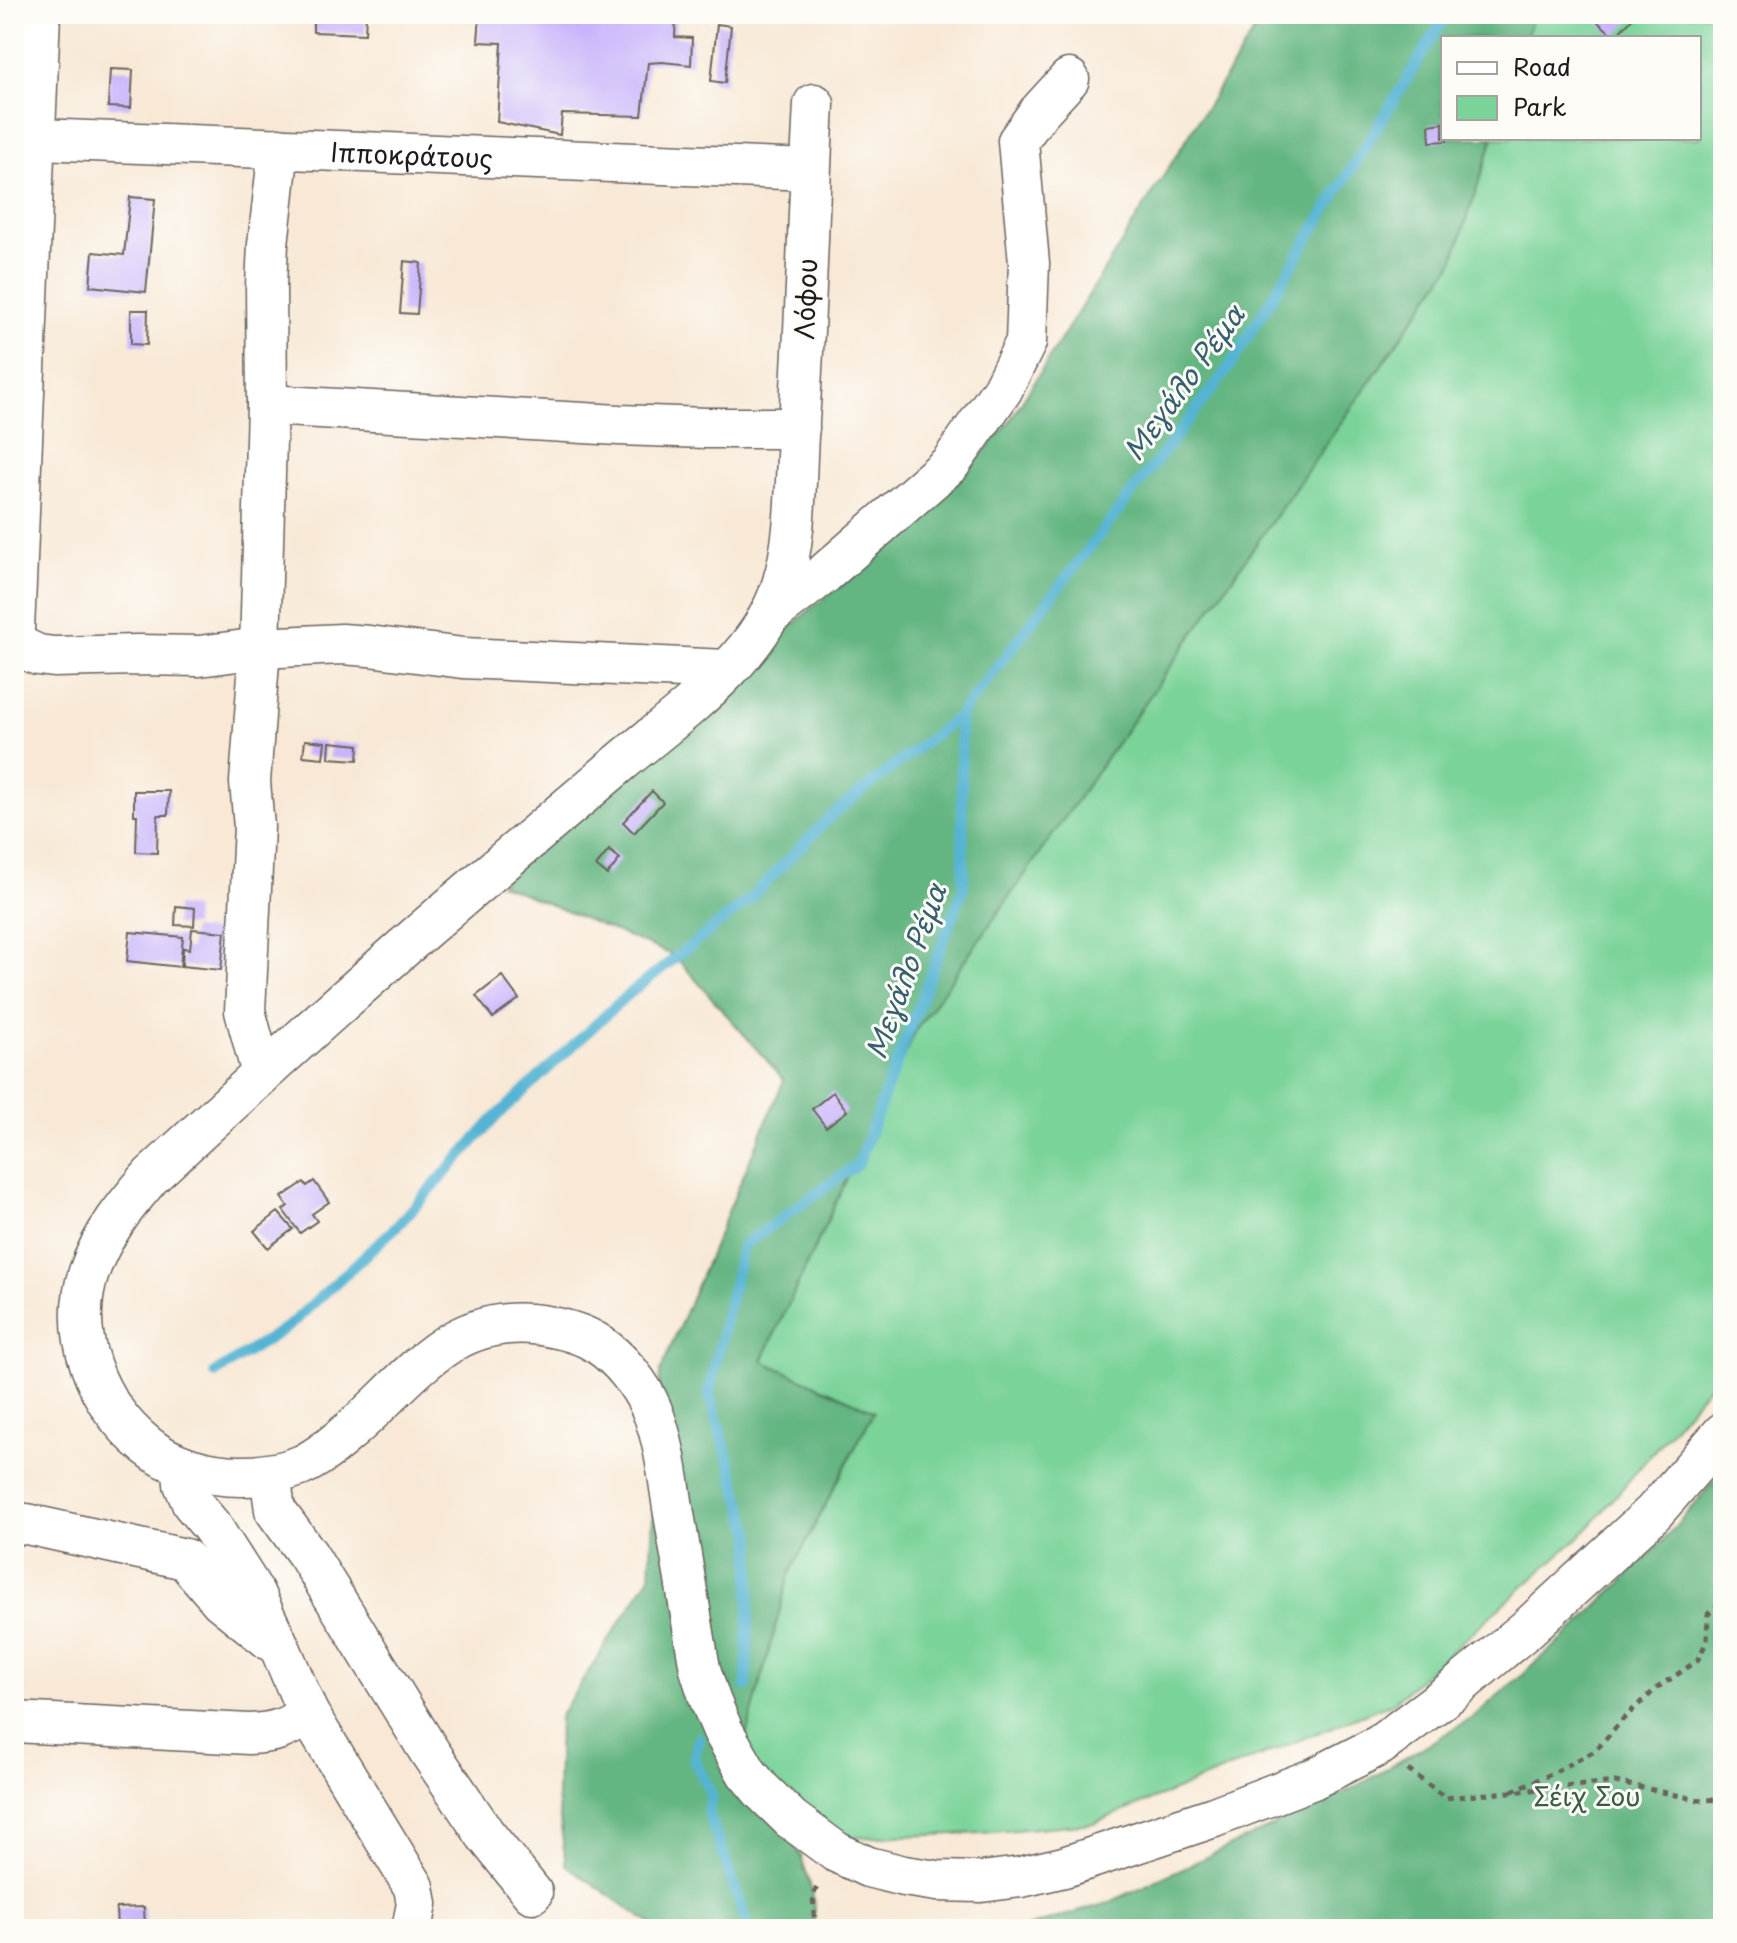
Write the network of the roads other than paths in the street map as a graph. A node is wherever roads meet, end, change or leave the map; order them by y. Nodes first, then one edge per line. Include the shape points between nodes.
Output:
1 (40, 14) edge
2 (1069, 79) dead end
3 (814, 104) dead end
4 (24, 138) edge
5 (279, 148) junction
6 (810, 170) junction
7 (267, 405) junction
8 (799, 428) junction
9 (770, 615) junction
10 (14, 630) edge
11 (14, 641) edge
12 (260, 648) junction
13 (727, 670) junction
14 (262, 1074) junction
15 (1723, 1433) edge
16 (183, 1466) junction
17 (270, 1474) junction
18 (14, 1525) edge
19 (280, 1648) junction
20 (308, 1713) junction
21 (14, 1722) edge
22 (532, 1893) dead end
23 (412, 1929) edge

1 - 4 street
2 - 9 street via 1018,141 1029,263 1026,342 1002,390 950,464
3 - 6 street, Λόφου
4 - 5 street, Ιπποκράτους
4 - 10 street
5 - 6 street, Ιπποκράτους
5 - 7 street via 266,286
6 - 8 street, Λόφου
7 - 8 street via 648,426
7 - 12 street
8 - 9 street, Λόφου via 792,544
9 - 13 street
11 - 12 street via 38,655 54,657 199,656
12 - 13 street via 342,644 463,658
12 - 14 street via 250,782 254,827 245,1011
13 - 14 street
14 - 16 street via 151,1176 102,1239 88,1274 81,1312 86,1353 100,1390 147,1446
15 - 17 street via 1654,1512 1527,1629 1380,1745 1313,1779 1214,1817 1064,1867 981,1882 904,1876 836,1852 762,1791 735,1754 700,1669 663,1450 651,1408 630,1372 598,1343 561,1328 526,1323 494,1325 457,1337 328,1449 303,1465
16 - 17 street via 213,1475
16 - 19 street via 192,1503 253,1591
17 - 22 street via 275,1510 477,1823
18 - 19 street via 185,1559 221,1601
19 - 20 street
20 - 21 street via 280,1731 249,1734
20 - 23 street via 414,1887

